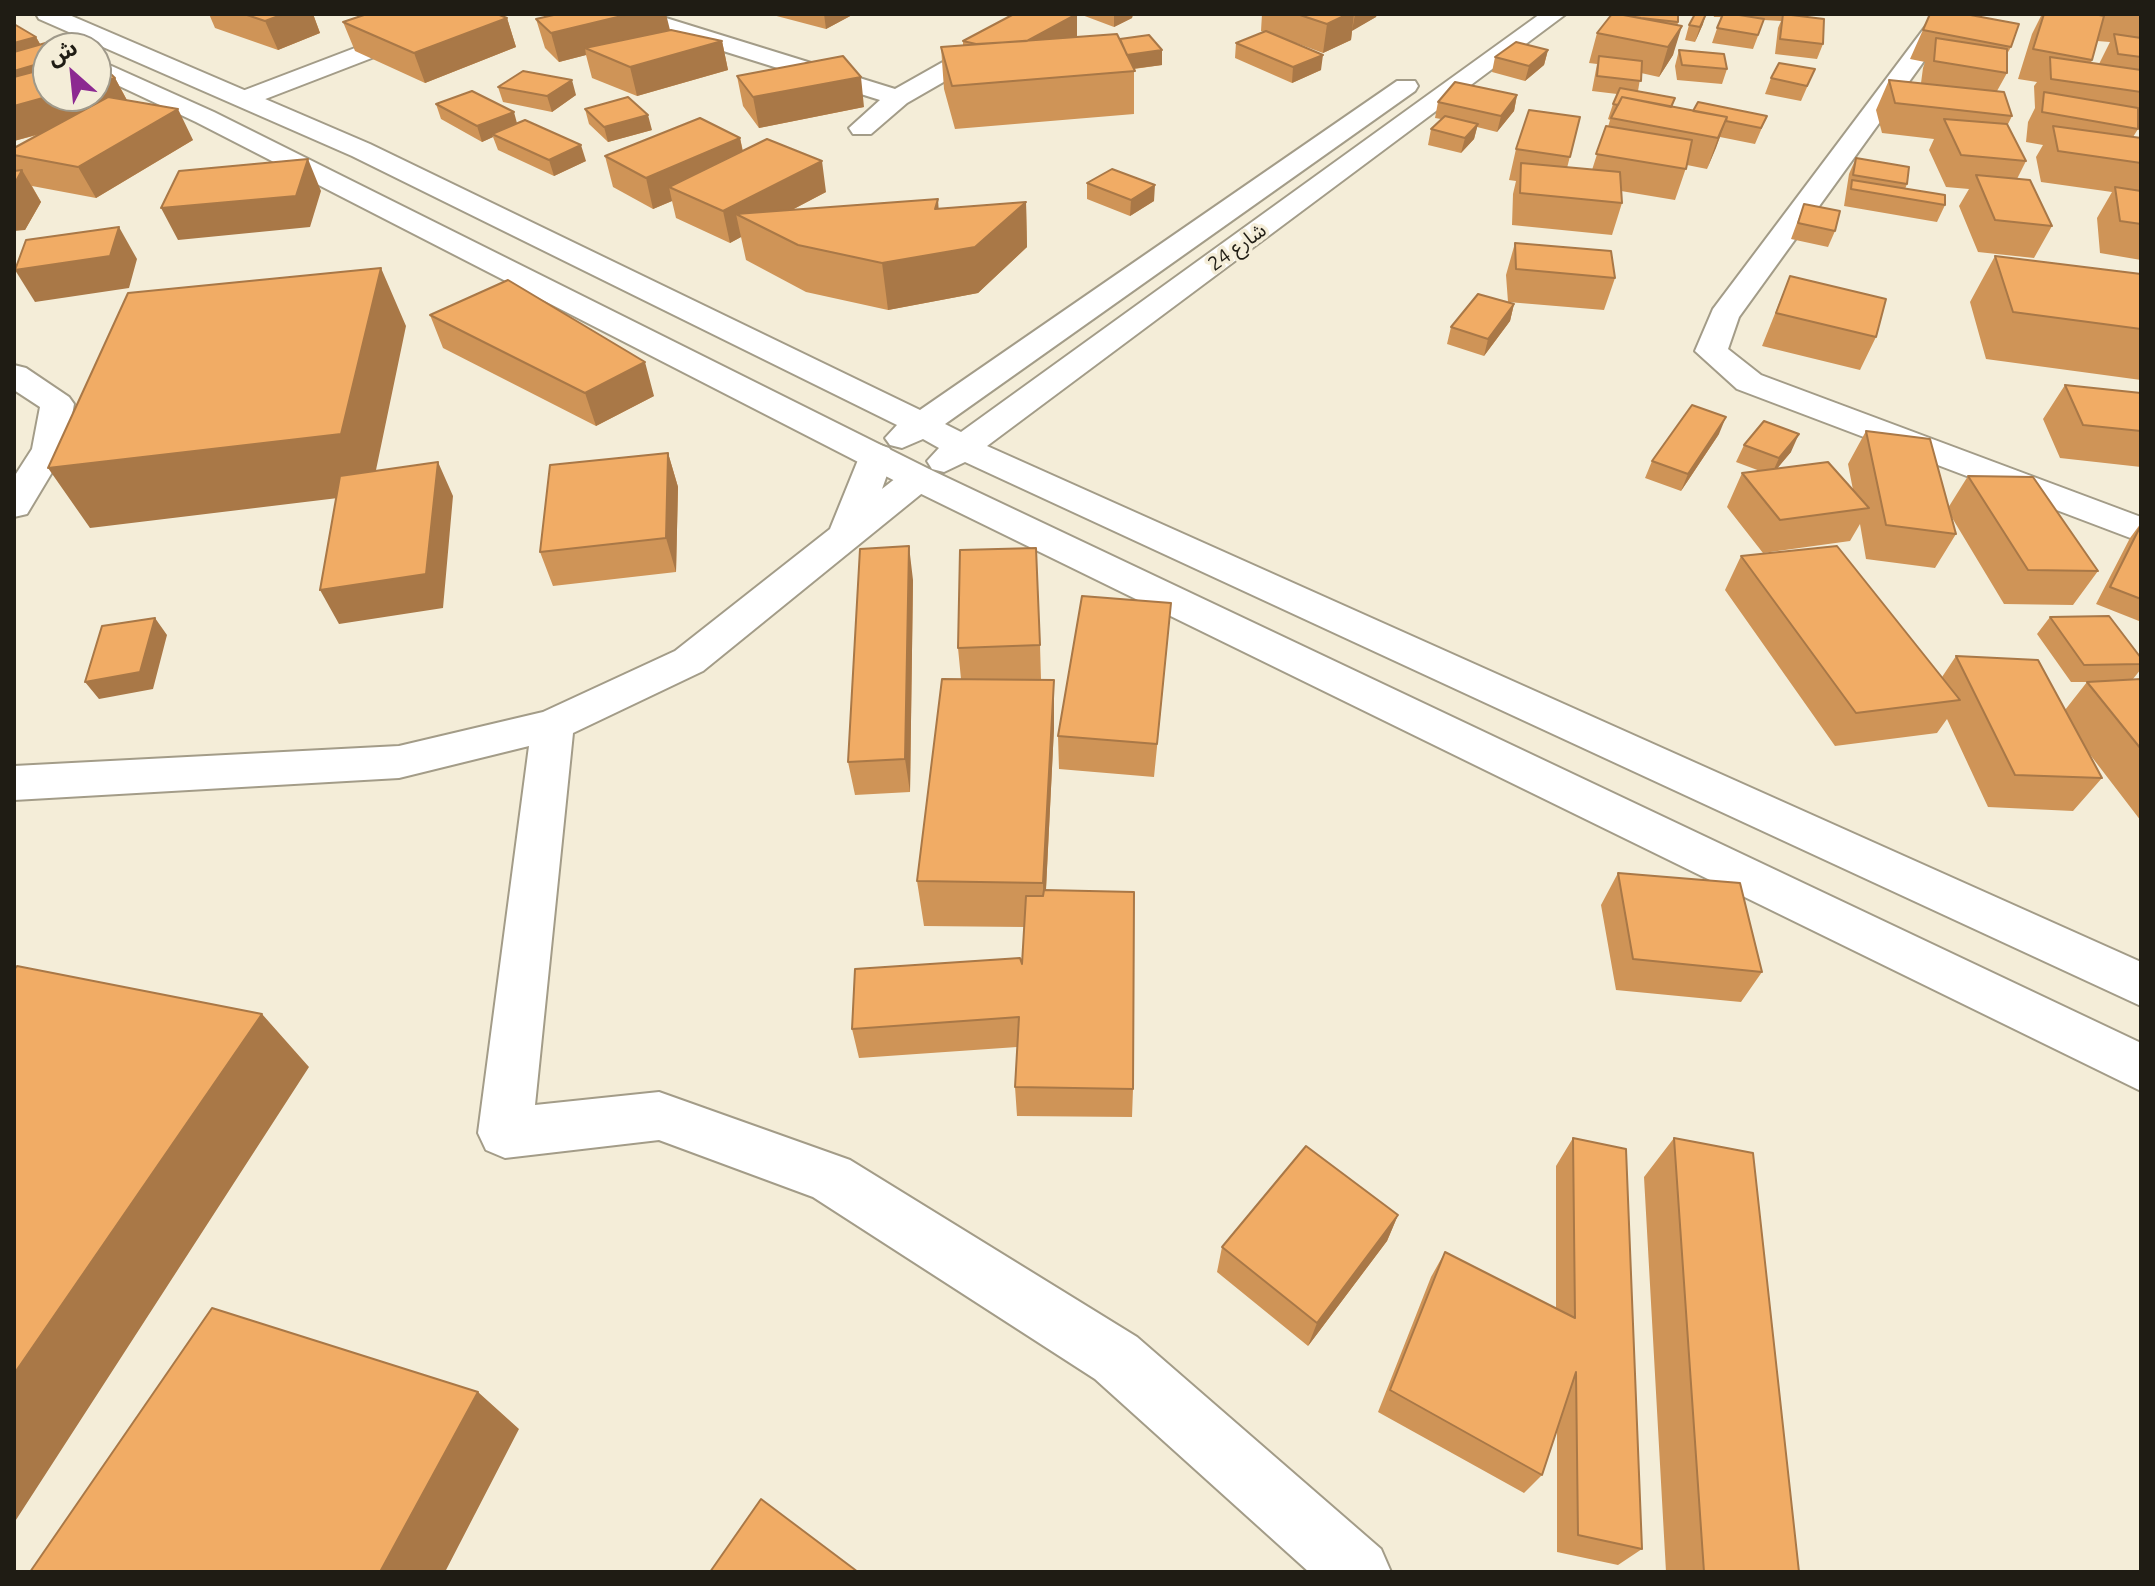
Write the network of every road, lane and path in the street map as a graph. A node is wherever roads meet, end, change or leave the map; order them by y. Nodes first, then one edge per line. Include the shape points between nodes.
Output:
1 (47, 14) edge
2 (465, 14) edge
3 (629, 14) edge
4 (1045, 14) edge
5 (1510, 14) edge
6 (1555, 14) edge
7 (1947, 14) edge
8 (1471, 41) dead end
9 (1432, 69) dead end
10 (112, 73) edge
11 (246, 98) junction
12 (898, 98) junction
13 (862, 128) dead end
14 (14, 375) edge
15 (921, 424) junction
16 (963, 448) junction
17 (877, 455) junction
18 (918, 478) junction
19 (14, 506) edge
20 (2141, 530) edge
21 (847, 534) junction
22 (553, 725) junction
23 (14, 783) edge
24 (2141, 985) edge
25 (2141, 1068) edge
26 (1358, 1572) edge

1 - 11 street
2 - 11 street
3 - 12 street
4 - 12 street
5 - 8 street
6 - 16 street, شارع 24
7 - 20 street via 1724,316 1711,351 1749,382
9 - 15 street, شارع 24
10 - 17 street
11 - 15 street
12 - 13 street
14 - 19 street via 57,404 49,449
15 - 16 street
15 - 17 street, شارع 24
16 - 18 street, شارع 24
16 - 24 street
17 - 18 street
17 - 21 street
18 - 21 street, شارع 24
18 - 25 street
21 - 22 street, شارع 24 via 689,661
22 - 23 street, شارع 24 via 399,762
22 - 26 street via 505,1133 659,1116 831,1178 1116,1358

